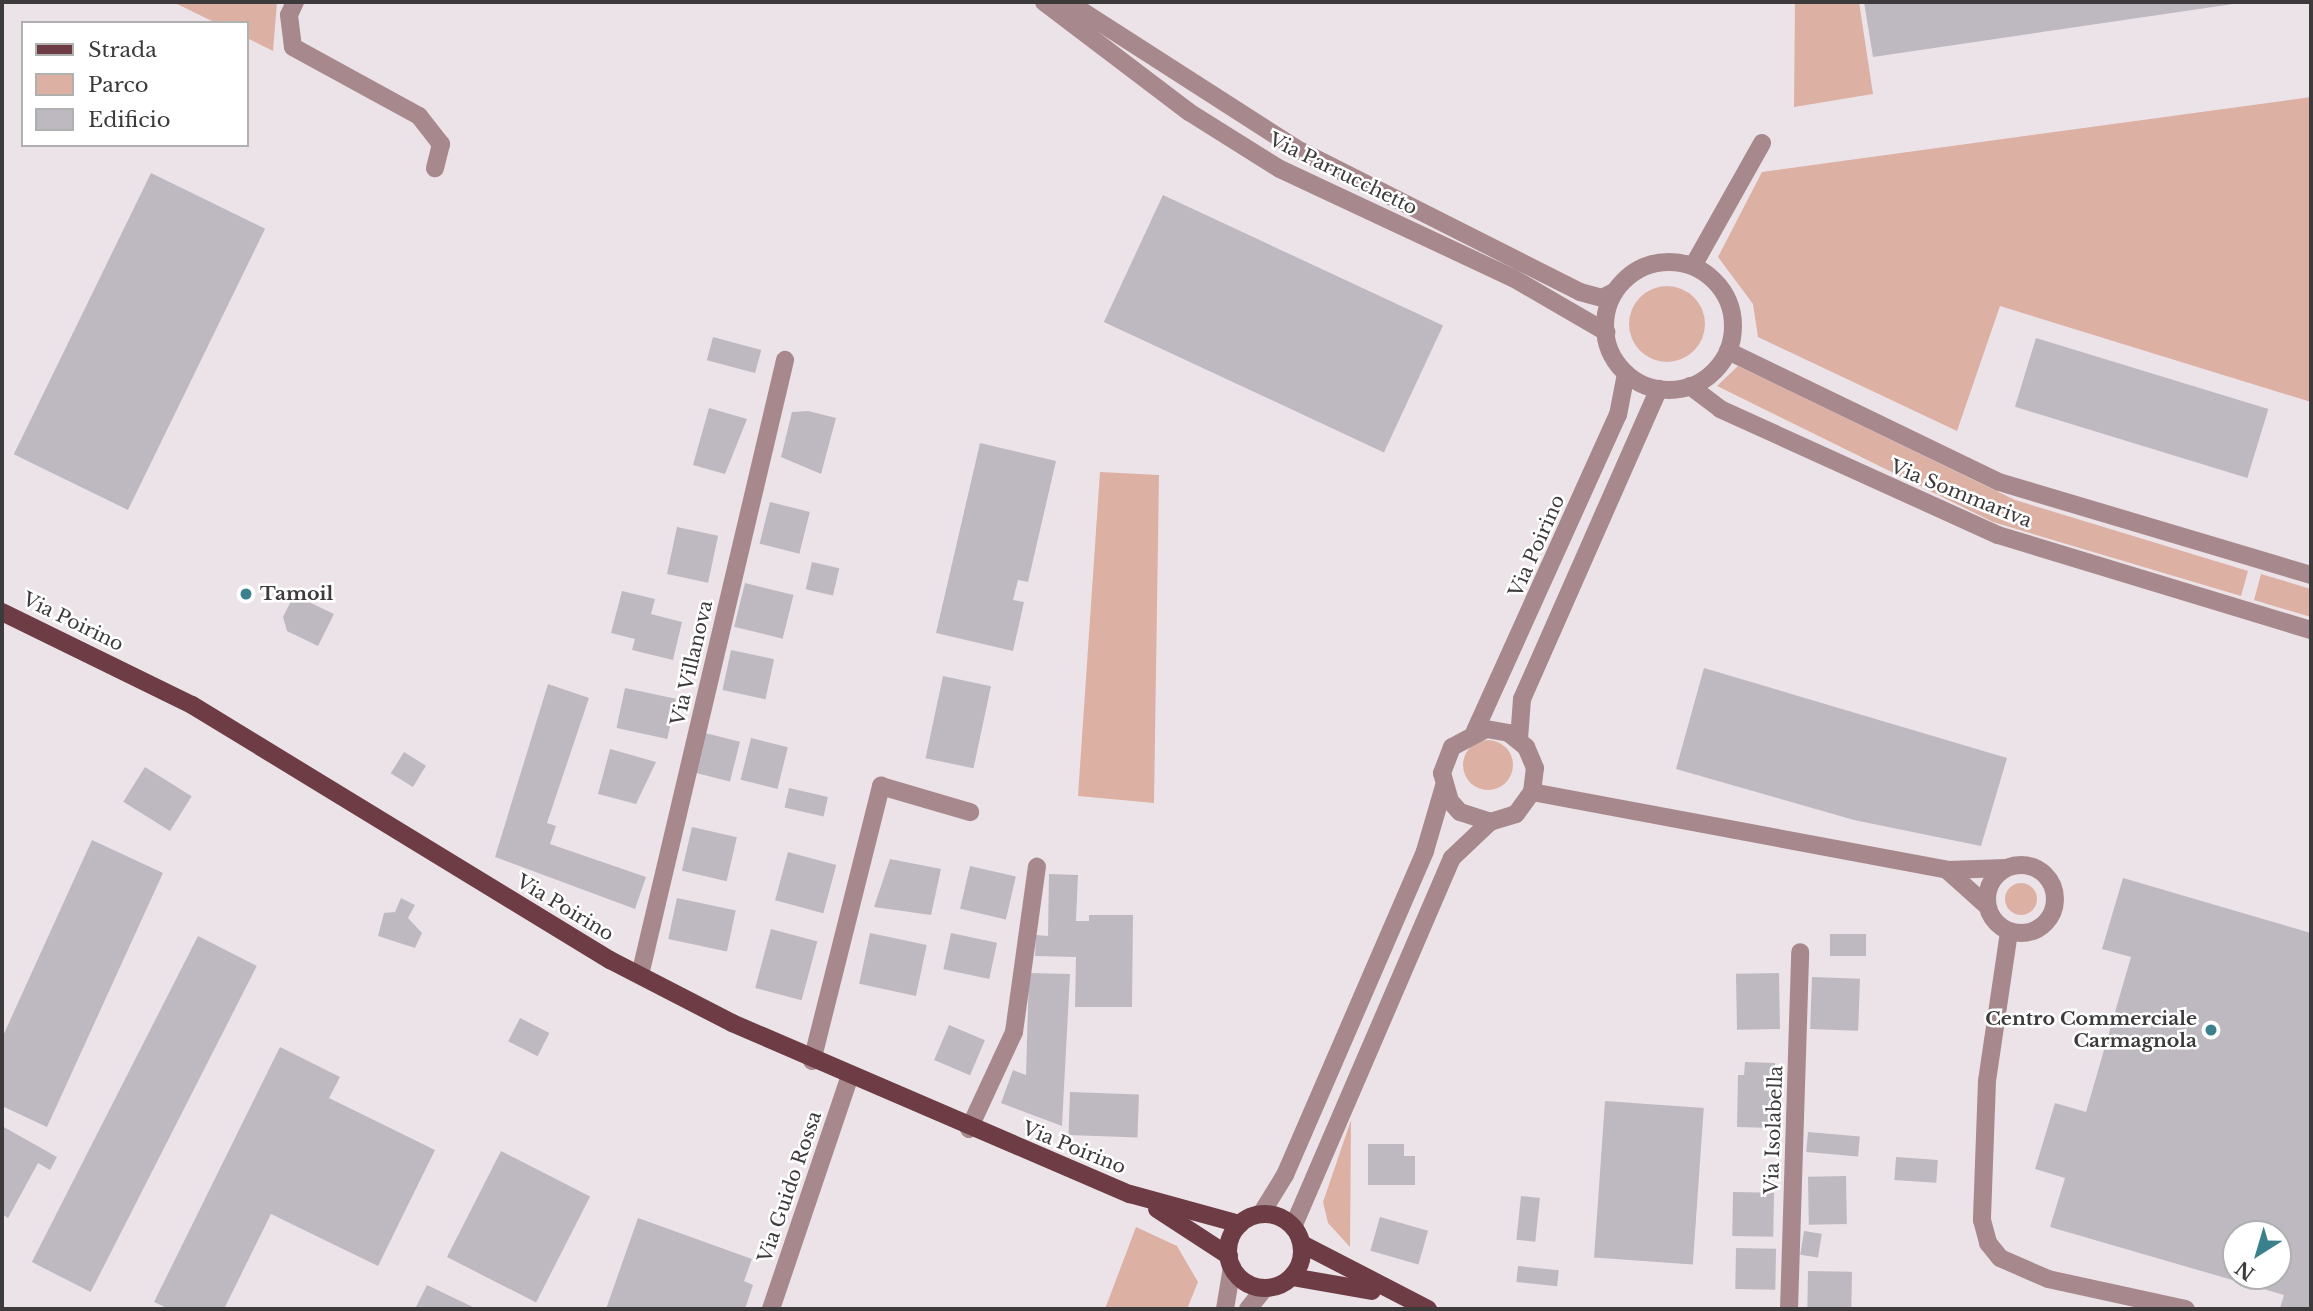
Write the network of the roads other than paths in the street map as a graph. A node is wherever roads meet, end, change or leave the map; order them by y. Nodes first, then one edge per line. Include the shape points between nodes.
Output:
1 (295, 2) edge
2 (1044, 2) edge
3 (1068, 2) edge
4 (1762, 143) dead end
5 (435, 168) dead end
6 (1693, 266) junction
7 (1614, 292) junction
8 (1606, 332) junction
9 (1728, 351) junction
10 (785, 360) dead end
11 (1626, 373) junction
12 (1690, 386) junction
13 (1659, 389) junction
14 (2311, 575) edge
15 (2, 612) edge
16 (2311, 630) edge
17 (1475, 731) junction
18 (1519, 739) junction
19 (1444, 786) junction
20 (1532, 792) junction
21 (970, 812) dead end
22 (1490, 822) junction
23 (1037, 867) dead end
24 (2006, 868) junction
25 (1947, 870) junction
26 (1987, 906) junction
27 (2009, 932) junction
28 (1800, 952) dead end
29 (640, 975) junction
30 (812, 1061) junction
31 (849, 1079) junction
32 (969, 1129) junction
33 (1130, 1194) junction
34 (1261, 1214) junction
35 (1240, 1224) junction
36 (1293, 1227) junction
37 (1302, 1244) junction
38 (1230, 1261) junction
39 (1292, 1277) junction
40 (1265, 1288) junction
41 (1399, 1298) junction
42 (771, 1309) edge
43 (1225, 1309) edge
44 (1248, 1309) edge
45 (1428, 1309) edge
46 (1789, 1309) edge
47 (2186, 1309) edge

1 - 5 street via 289,15 293,47 419,116 440,144
2 - 8 street, Via Parrucchetto via 1169,98 1279,169 1514,278
3 - 7 street, Via Parrucchetto via 1307,154 1580,292 1602,298
4 - 6 street
6 - 7 street via 1675,262 1640,268
6 - 9 street via 1709,276 1730,306
7 - 8 street
8 - 11 street
9 - 12 street via 1706,378
9 - 14 street, Via Sommariva via 1998,482
10 - 29 street, Via Villanova
11 - 13 street
11 - 17 street, Via Poirino via 1618,415
12 - 13 street
12 - 16 street, Via Sommariva via 1759,428 1998,535
13 - 18 street via 1522,699
15 - 29 main road, Via Poirino via 192,705
17 - 18 street via 1497,730
17 - 19 street via 1452,747
18 - 20 street via 1535,768
19 - 22 street via 1460,812
19 - 34 street via 1425,851 1286,1175
20 - 22 street via 1516,814
20 - 25 street
21 - 30 street via 881,786
22 - 36 street via 1452,858
23 - 32 street via 1014,1032
24 - 25 street
24 - 26 street via 1990,884
24 - 27 street via 2038,869 2056,897 2042,927
25 - 26 street
26 - 27 street
27 - 47 street via 1987,1081 1982,1220 1988,1243 2000,1258 2048,1279
28 - 46 street, Via Isolabella
29 - 30 main road, Via Poirino
30 - 31 main road, Via Poirino
31 - 32 main road, Via Poirino
31 - 42 street, Via Guido Rossa
32 - 33 main road, Via Poirino
33 - 35 main road, Via Poirino
33 - 38 main road, Via Poirino
34 - 35 main road
34 - 36 main road
35 - 38 main road
36 - 37 main road
37 - 39 main road
37 - 41 main road
38 - 40 main road via 1245,1282
38 - 43 street
39 - 40 main road
39 - 41 main road
40 - 44 street
41 - 45 main road

